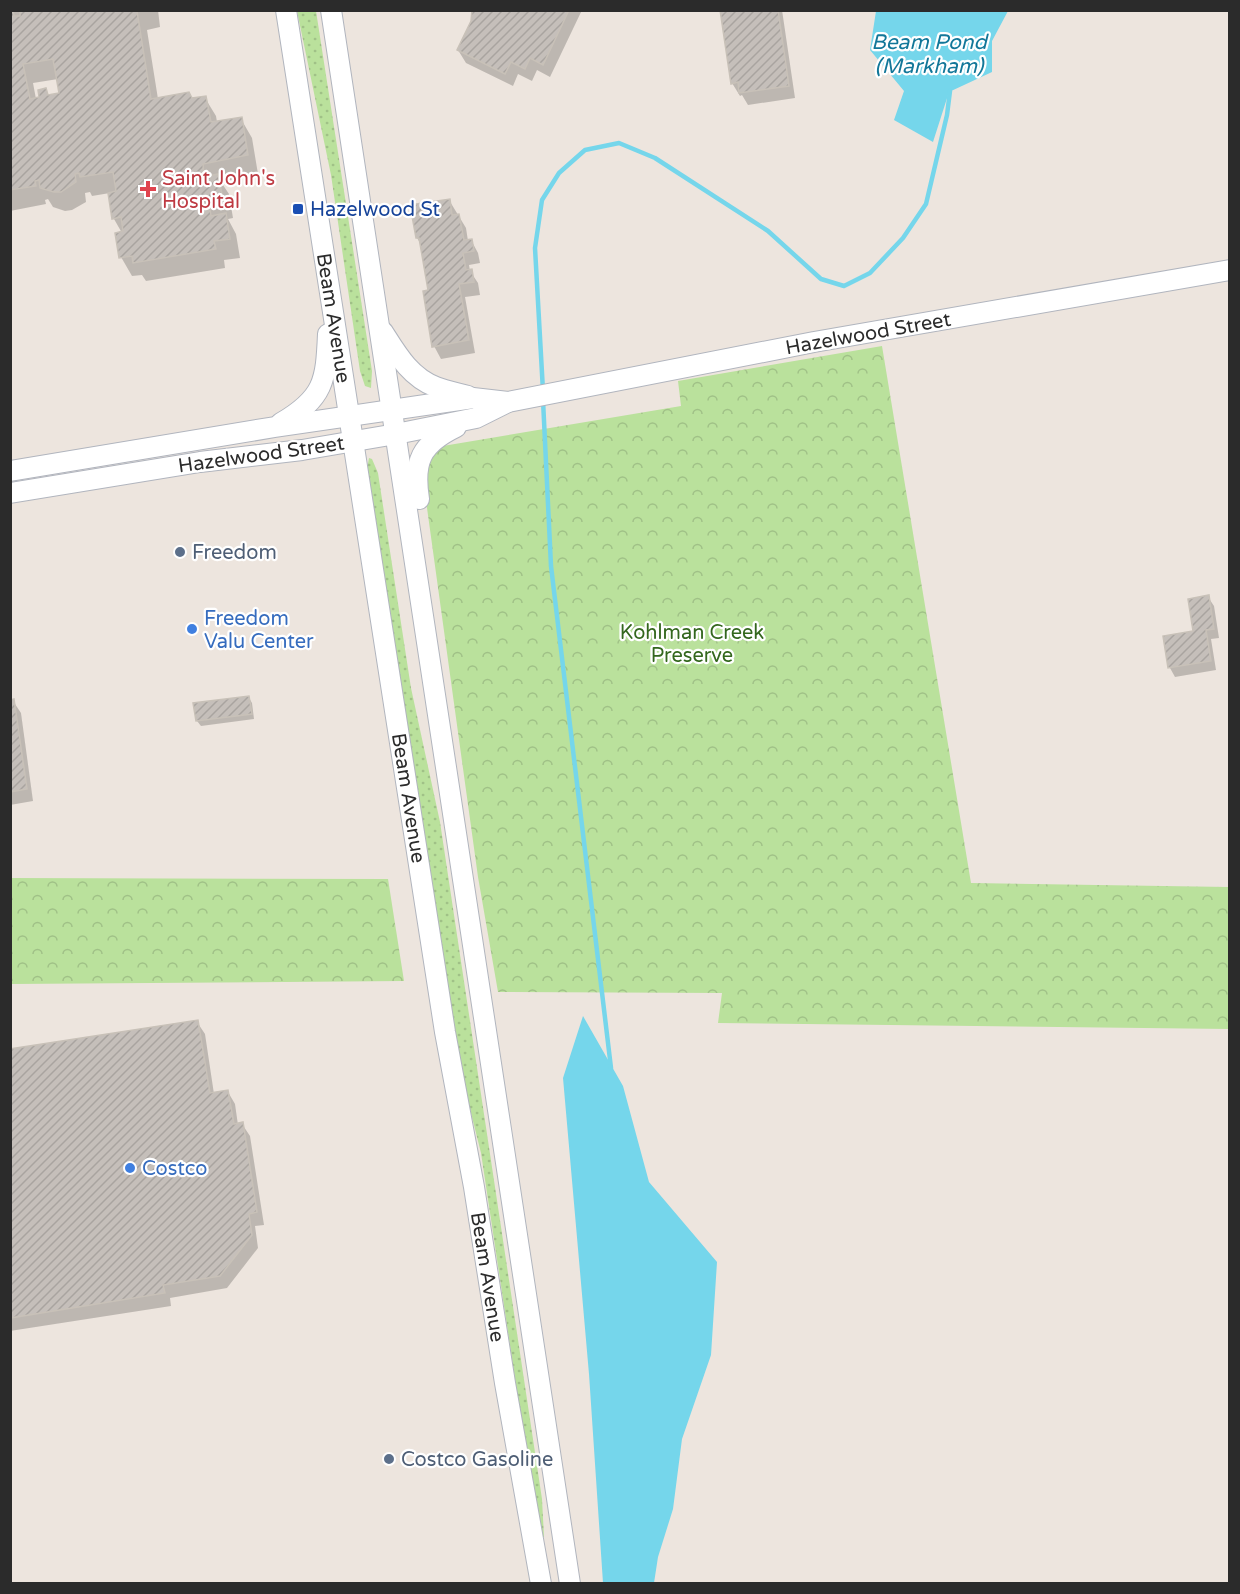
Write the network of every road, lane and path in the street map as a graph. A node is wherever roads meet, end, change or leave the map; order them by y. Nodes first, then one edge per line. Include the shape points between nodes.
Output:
1 (286, 10) edge
2 (331, 10) edge
3 (1230, 270) edge
4 (330, 301) junction
5 (378, 324) junction
6 (474, 398) junction
7 (508, 402) junction
8 (392, 411) junction
9 (350, 417) junction
10 (476, 418) junction
11 (275, 427) junction
12 (396, 434) junction
13 (353, 441) junction
14 (10, 471) edge
15 (10, 494) edge
16 (428, 648) junction
17 (541, 1584) edge
18 (570, 1584) edge

1 - 4 street, Beam Avenue
2 - 5 street, Beam Avenue
3 - 7 street, Hazelwood Street via 814,342
4 - 9 street, Beam Avenue
4 - 11 street via 322,382 305,408
5 - 6 street via 416,375 436,387
5 - 8 street, Beam Avenue
6 - 7 street, Hazelwood Street
6 - 8 street, Hazelwood Street
7 - 10 street, Hazelwood Street
8 - 9 street, Hazelwood Street
8 - 12 street, Beam Avenue
9 - 11 street, Hazelwood Street
9 - 13 street, Beam Avenue
10 - 12 street, Hazelwood Street
10 - 16 street via 438,436 422,456 416,477 433,597
11 - 14 street, Hazelwood Street
12 - 13 street, Hazelwood Street
12 - 16 street, Beam Avenue
13 - 15 street, Hazelwood Street
13 - 17 street, Beam Avenue via 445,1032
16 - 18 street, Beam Avenue

